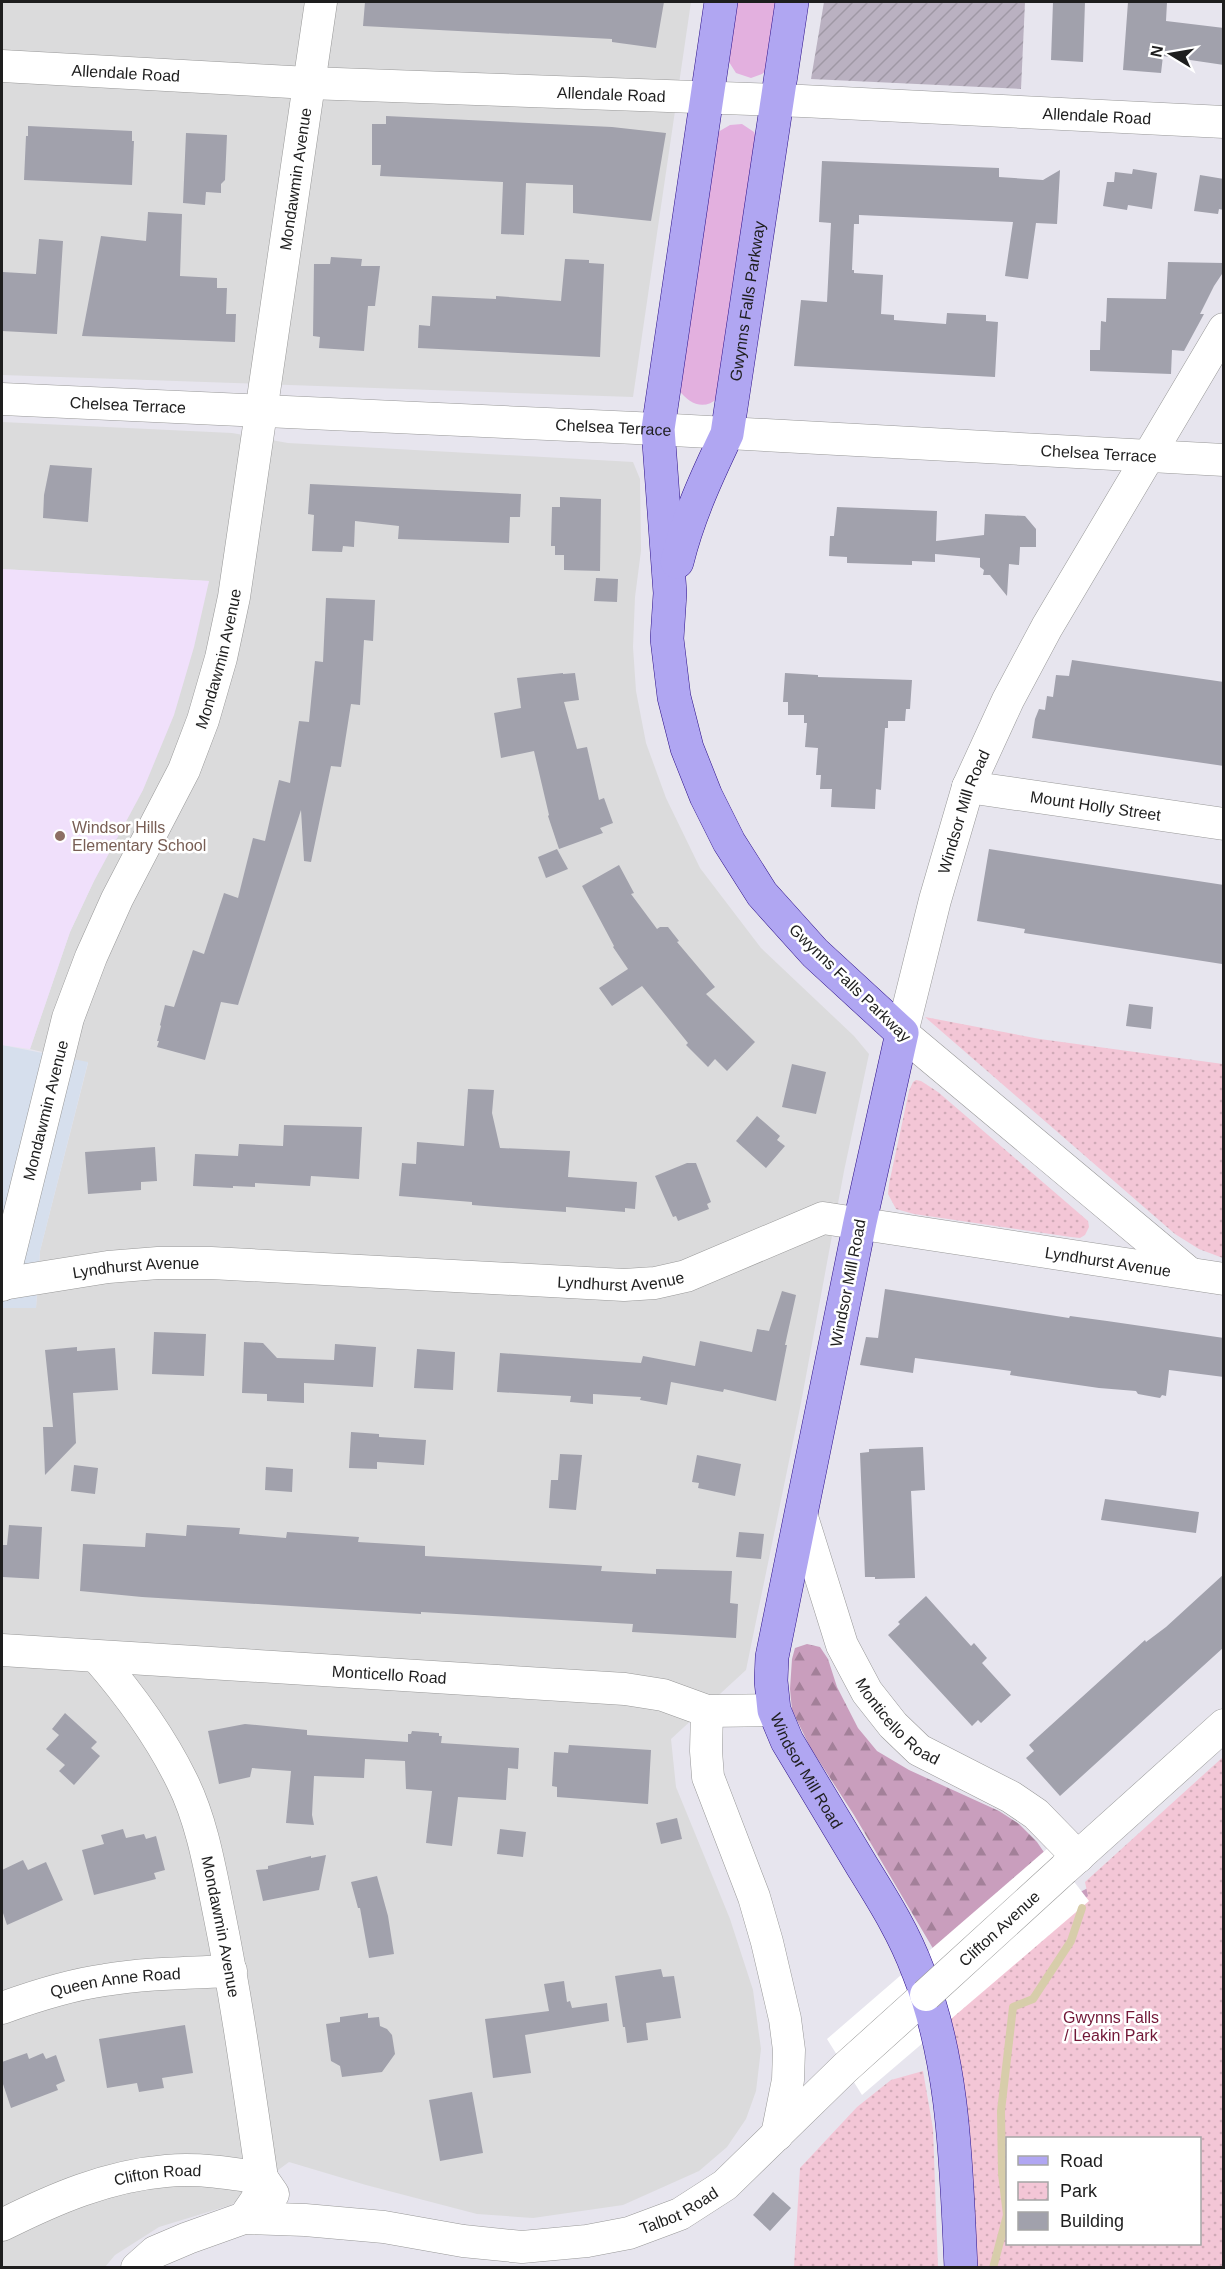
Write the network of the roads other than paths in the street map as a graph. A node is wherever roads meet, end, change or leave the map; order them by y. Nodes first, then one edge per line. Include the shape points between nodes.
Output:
1 (321, 2) edge
2 (721, 2) edge
3 (792, 2) edge
4 (2, 66) edge
5 (309, 83) junction
6 (707, 98) junction
7 (777, 100) junction
8 (1224, 122) edge
9 (1224, 329) edge
10 (2, 399) edge
11 (261, 411) junction
12 (658, 429) junction
13 (727, 434) junction
14 (1149, 456) junction
15 (1224, 460) edge
16 (670, 593) junction
17 (968, 787) junction
18 (1224, 824) edge
19 (902, 1033) junction
20 (860, 1222) junction
21 (1189, 1274) junction
22 (1224, 1279) edge
23 (2, 1284) edge
24 (802, 1517) junction
25 (2, 1650) edge
26 (97, 1657) junction
27 (774, 1710) junction
28 (707, 1711) junction
29 (1224, 1725) edge
30 (1071, 1863) junction
31 (231, 1971) junction
32 (2, 2008) edge
33 (777, 2135) junction
34 (262, 2178) junction
35 (244, 2218) junction
36 (305, 2220) junction
37 (2, 2225) edge
38 (137, 2268) edge
39 (961, 2268) edge

1 - 5 street, Mondawmin Avenue
2 - 6 main road, Gwynns Falls Parkway
3 - 7 main road, Gwynns Falls Parkway
4 - 5 street, Allendale Road
5 - 6 street, Allendale Road
5 - 11 street, Mondawmin Avenue
6 - 7 street, Allendale Road
6 - 12 main road, Gwynns Falls Parkway
7 - 8 street, Allendale Road
7 - 13 main road, Gwynns Falls Parkway
9 - 14 street, Windsor Mill Road
10 - 11 street, Chelsea Terrace
11 - 12 street, Chelsea Terrace
11 - 23 street, Mondawmin Avenue via 234,597 203,720 184,770 117,899 68,1018
12 - 13 street, Chelsea Terrace
12 - 16 main road, Gwynns Falls Parkway
13 - 14 street, Chelsea Terrace
13 - 16 main road, Gwynns Falls Parkway via 684,531
14 - 15 street, Chelsea Terrace
14 - 17 street, Windsor Mill Road via 1047,627
16 - 19 main road, Gwynns Falls Parkway via 667,639 674,696 687,748 729,842 762,894 814,953
17 - 18 street, Mount Holly Street
17 - 19 street, Windsor Mill Road
19 - 20 main road, Windsor Mill Road
19 - 21 street, Gwynns Falls Parkway
20 - 21 street, Lyndhurst Avenue
20 - 23 street, Lyndhurst Avenue via 822,1218 686,1276 655,1283 624,1285 158,1263
20 - 24 main road, Windsor Mill Road
21 - 22 street, Lyndhurst Avenue
24 - 27 main road, Windsor Mill Road via 772,1657
24 - 30 street, Monticello Road via 842,1645 867,1692 919,1750 1036,1814
25 - 26 street, Monticello Road
26 - 28 street, Monticello Road via 625,1689 663,1695
26 - 31 street, Mondawmin Avenue via 154,1732 182,1782 210,1869
27 - 28 street, Monticello Road
27 - 39 main road, Windsor Mill Road via 787,1741 898,1926 919,1971 948,2091 956,2158
28 - 33 street via 708,1777 754,1897 785,2019 788,2080
29 - 30 street, Clifton Avenue
30 - 33 street, Clifton Avenue, bridge via 845,2068
31 - 32 street, Queen Anne Road via 105,1980 44,1993
31 - 34 street, Mondawmin Avenue
33 - 36 street, Talbot Road via 725,2186 680,2214 629,2233 587,2241 522,2247
34 - 35 street, Mondawmin Avenue via 257,2199
34 - 36 street via 281,2206
34 - 37 street, Clifton Road via 214,2171 155,2172 57,2197
35 - 36 street, Talbot Road
35 - 38 street, Talbot Road via 155,2252

